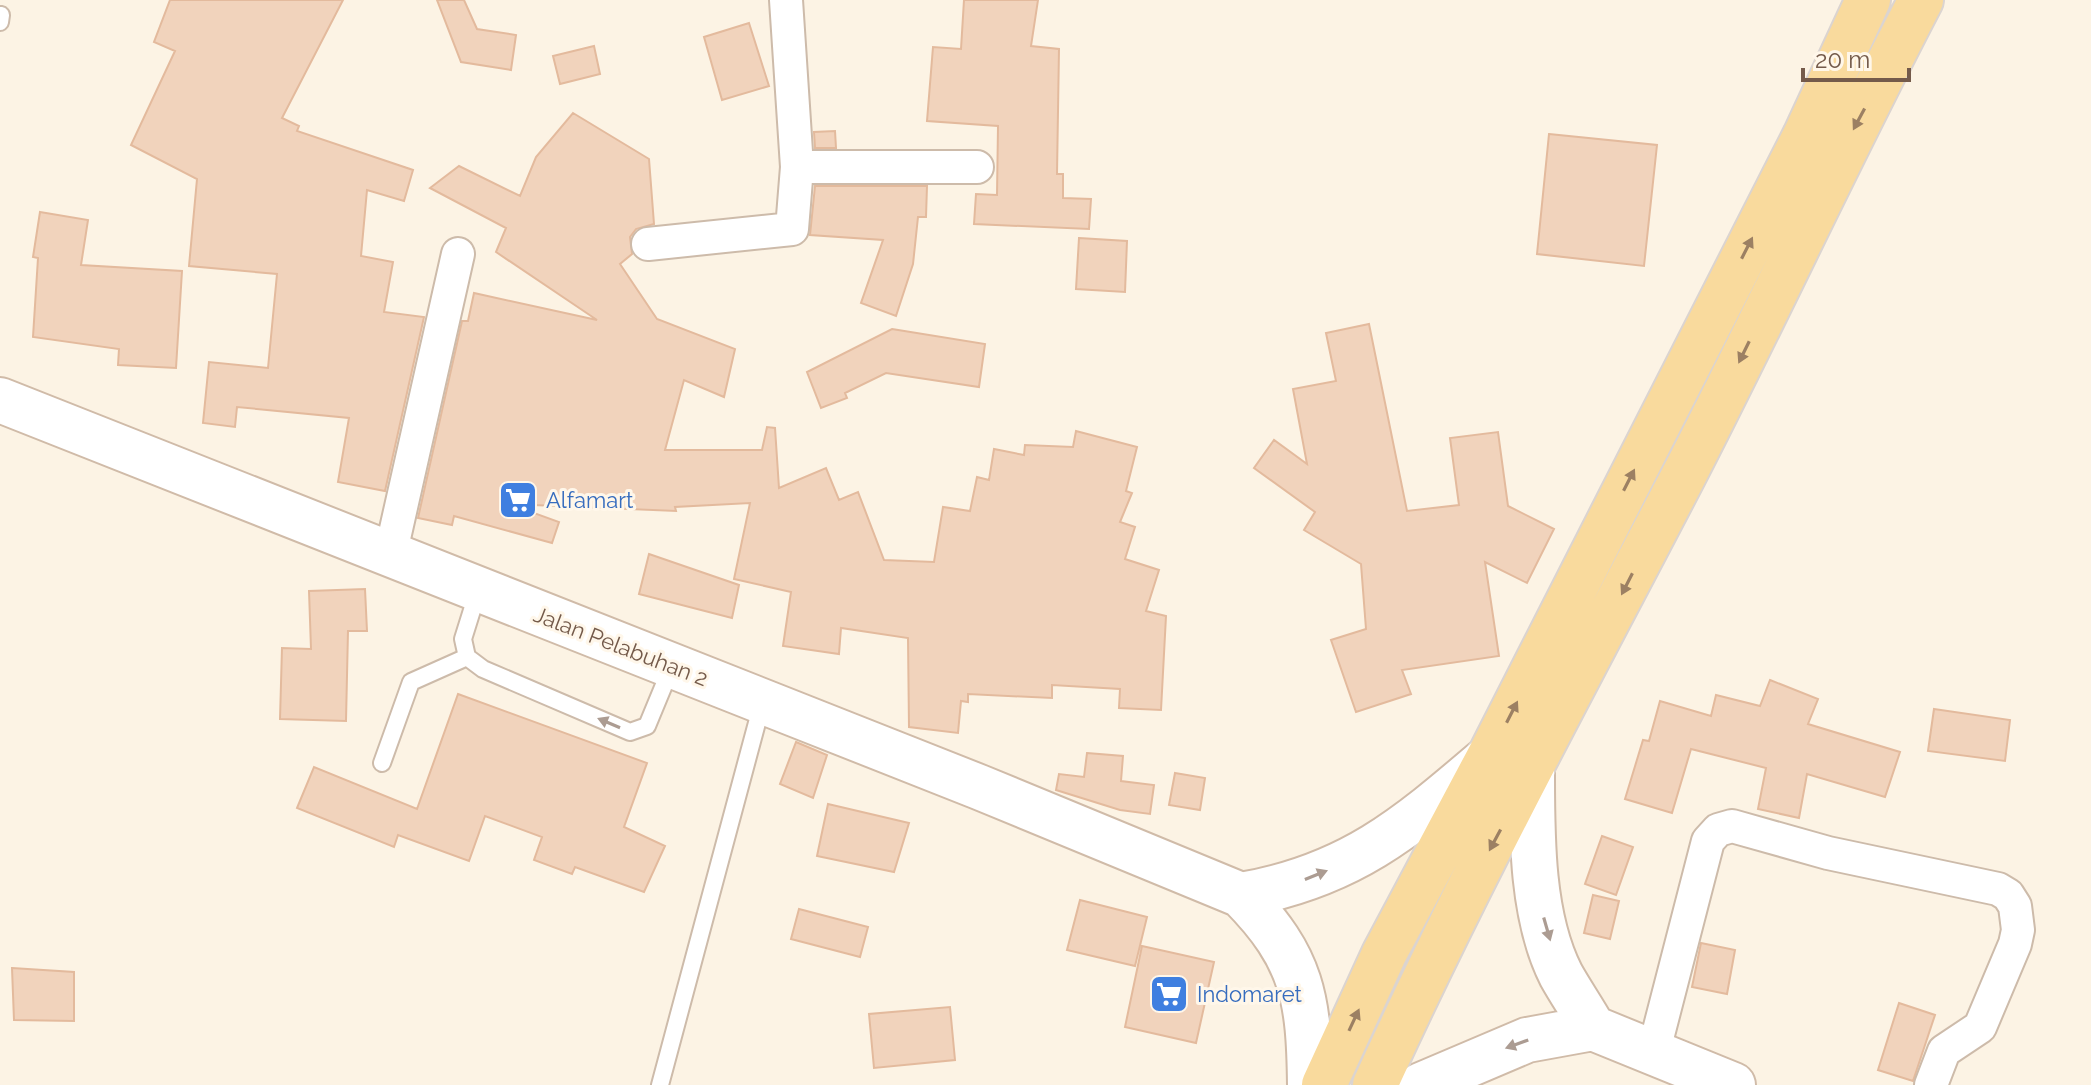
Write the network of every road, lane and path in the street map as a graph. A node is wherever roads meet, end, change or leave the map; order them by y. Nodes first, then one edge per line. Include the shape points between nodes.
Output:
1 (786, 0) edge
2 (1868, 0) edge
3 (1921, 0) edge
4 (797, 167) junction
5 (977, 167) dead end
6 (648, 244) dead end
7 (458, 254) dead end
8 (0, 400) edge
9 (390, 556) junction
10 (478, 591) junction
11 (467, 657) junction
12 (671, 666) junction
13 (763, 702) junction
14 (1490, 755) junction
15 (382, 763) dead end
16 (1532, 769) junction
17 (1241, 895) junction
18 (1593, 1028) junction
19 (1653, 1054) junction
20 (660, 1085) edge
21 (1310, 1085) edge
22 (1324, 1085) edge
23 (1375, 1085) edge
24 (1421, 1085) edge
25 (1733, 1085) edge
26 (1931, 1085) edge

1 - 4 street
14 -> 2 main road via 1805,136
3 -> 16 main road
4 - 5 street
4 - 6 street via 792,229
7 - 9 street
8 - 9 main road, Jalan Pelabuhan 2
9 - 10 main road, Jalan Pelabuhan 2
10 - 11 lane via 463,639
10 - 12 main road, Jalan Pelabuhan 2
12 -> 11 lane via 647,726 630,732 483,669
11 - 15 lane via 411,682
12 - 13 main road, Jalan Pelabuhan 2
13 - 17 main road, Jalan Pelabuhan 2
13 - 20 lane
17 -> 14 main road via 1287,887 1355,859 1413,822
22 -> 14 main road via 1384,954
16 -> 18 main road via 1538,897 1560,972
16 -> 23 main road via 1425,975
17 - 21 main road via 1272,927 1295,966 1309,1025
18 - 19 main road
18 -> 24 main road via 1527,1040
19 - 25 main road
19 - 26 street via 1708,841 1718,830 1732,826 2008,895 2017,916 2015,944 1980,1027 1944,1051

